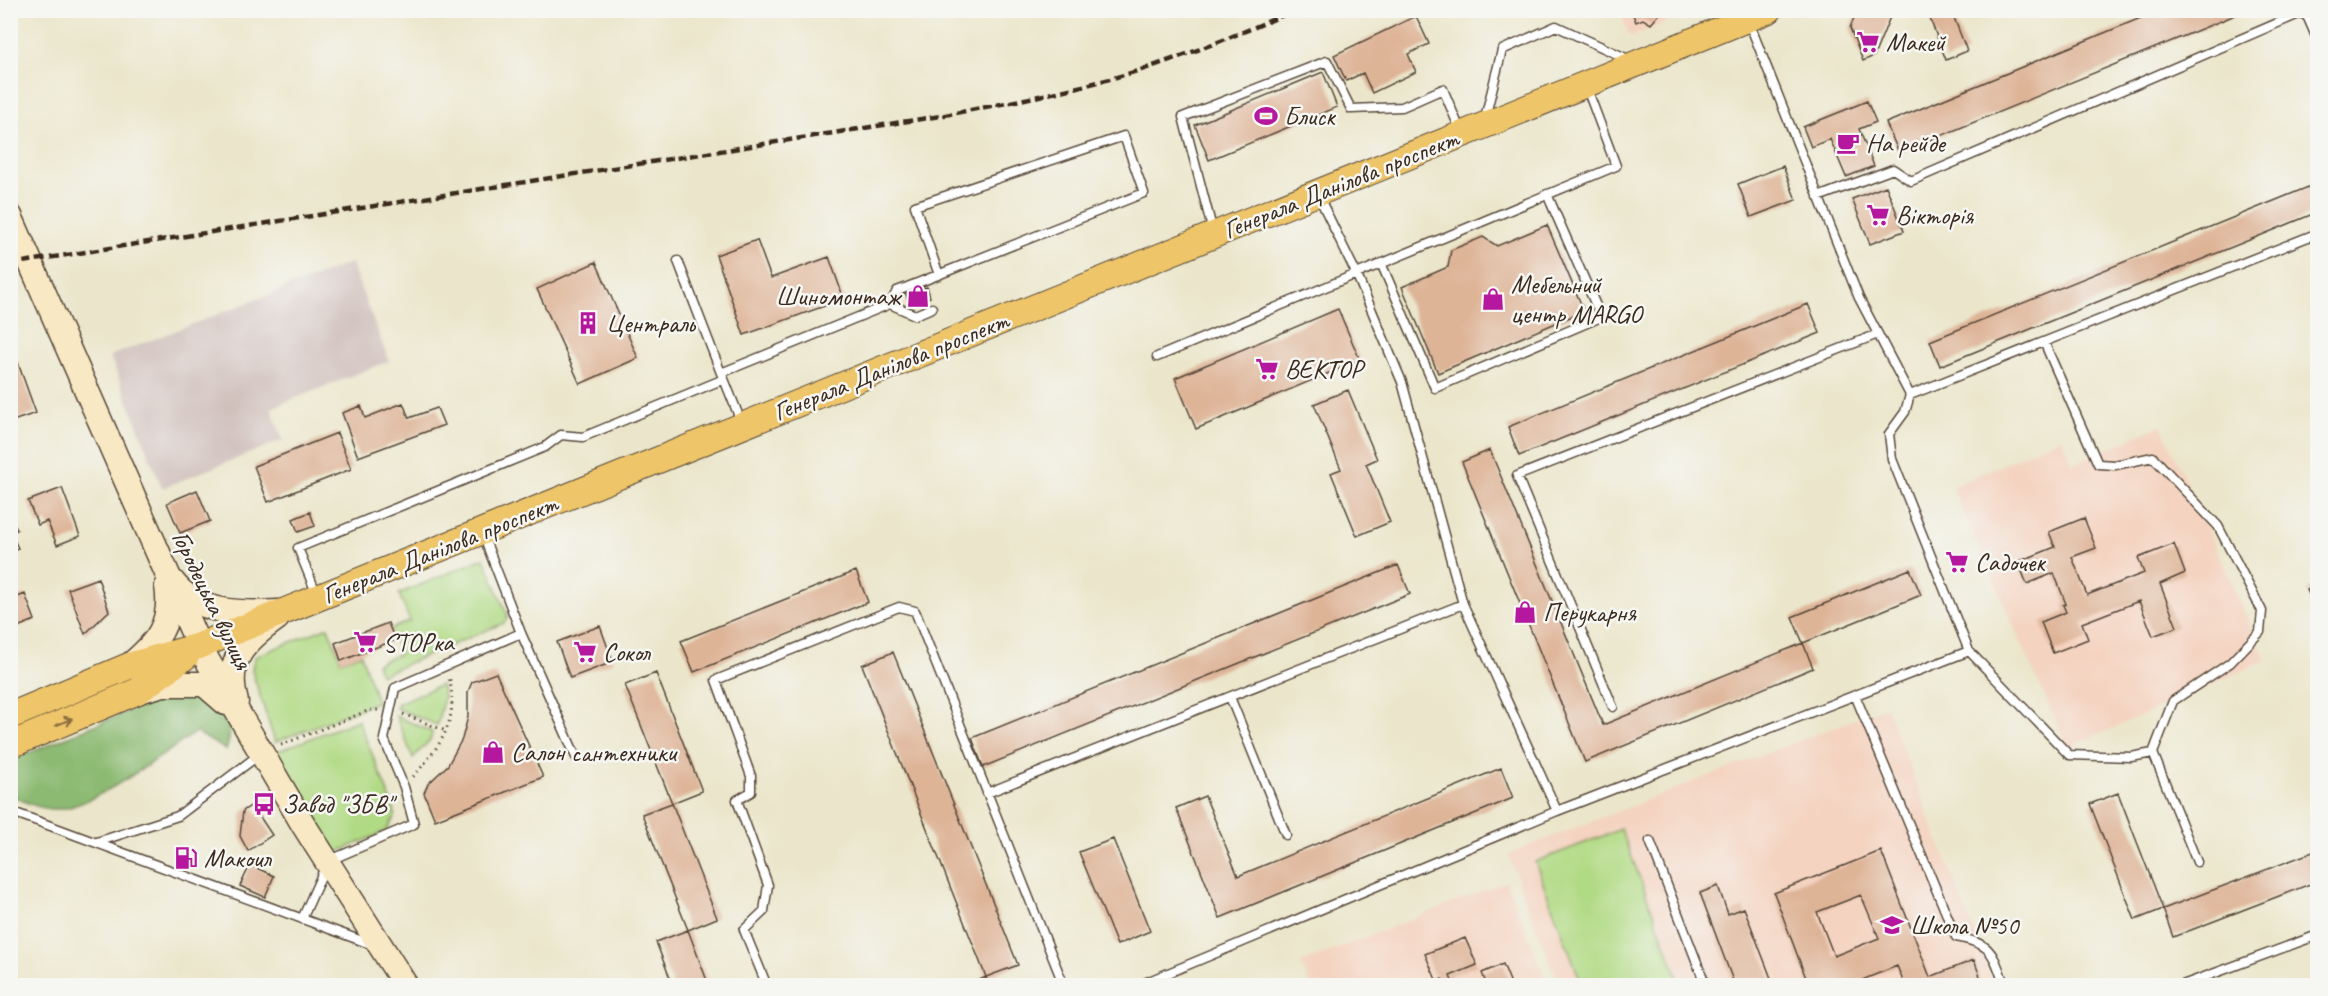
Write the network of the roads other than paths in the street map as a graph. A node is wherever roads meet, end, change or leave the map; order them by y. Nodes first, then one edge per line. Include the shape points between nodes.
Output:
1 (2306, 12) edge
2 (1758, 15) edge
3 (2318, 41) edge
4 (1639, 64) junction
5 (1586, 85) junction
6 (1472, 131) junction
7 (1317, 194) junction
8 (1547, 194) junction
9 (1818, 197) junction
10 (10, 216) edge
11 (2318, 233) edge
12 (1214, 236) junction
13 (678, 261) dead end
14 (1381, 263) junction
15 (1356, 273) junction
16 (939, 275) junction
17 (890, 304) junction
18 (932, 308) dead end
19 (1878, 334) junction
20 (2044, 342) junction
21 (1157, 357) dead end
22 (723, 376) junction
23 (1910, 395) junction
24 (743, 426) junction
25 (482, 532) junction
26 (165, 571) junction
27 (318, 598) junction
28 (1463, 604) junction
29 (286, 611) junction
30 (521, 633) junction
31 (199, 646) junction
32 (1969, 651) junction
33 (129, 666) junction
34 (138, 691) junction
35 (1855, 695) junction
36 (1230, 697) junction
37 (1613, 707) dead end
38 (10, 716) edge
39 (242, 720) junction
40 (10, 745) edge
41 (261, 753) junction
42 (2153, 753) junction
43 (576, 757) dead end
44 (987, 793) junction
45 (10, 811) edge
46 (1557, 811) junction
47 (1286, 835) dead end
48 (1650, 841) dead end
49 (97, 843) junction
50 (328, 861) junction
51 (2197, 862) dead end
52 (303, 919) junction
53 (2318, 934) edge
54 (382, 948) junction
55 (406, 986) edge
56 (767, 986) edge
57 (1064, 986) edge
58 (1137, 986) edge
59 (1706, 986) edge
60 (2005, 986) edge
61 (2180, 986) edge

1 - 3 lane
1 - 9 lane via 1911,181 1893,169
2 - 4 main road, Генерала Данілова проспект
2 - 9 lane
4 - 5 main road, Генерала Данілова проспект
4 - 6 lane via 1556,26 1502,50
5 - 6 main road, Генерала Данілова проспект
5 - 8 lane via 1616,166
6 - 7 main road, Генерала Данілова проспект
6 - 12 lane via 1443,89 1402,107 1351,109 1327,61 1183,117
7 - 12 main road, Генерала Данілова проспект
7 - 15 lane
8 - 14 lane
8 - 14 lane via 1601,317 1445,384 1435,388
9 - 19 lane via 1858,298
10 - 26 main road, Городецька вулиця
11 - 20 lane
12 - 24 main road, Генерала Данілова проспект
13 - 22 lane
14 - 15 lane
15 - 21 lane
15 - 28 lane via 1402,382
16 - 16 lane via 1144,194 1124,136 915,206
16 - 17 lane via 897,291
17 - 18 lane via 915,315
17 - 22 lane
19 - 23 lane
19 - 37 lane via 1517,476
20 - 23 lane
20 - 42 lane via 2098,464 2115,465 2153,457 2218,526 2262,611 2260,632 2230,663 2173,701
22 - 24 lane
22 - 27 lane via 583,437 561,435 544,447 298,548
23 - 32 lane via 1905,412 1889,434 1892,459
24 - 25 main road, Генерала Данілова проспект
25 - 27 main road, Генерала Данілова проспект
25 - 30 lane
26 - 29 main road via 179,591 222,611
26 - 31 main road, Городецька вулиця
26 - 33 main road via 167,618 159,636
27 - 29 main road, Генерала Данілова проспект
28 - 36 lane
28 - 46 lane
29 - 31 main road, Генерала Данілова проспект
29 - 39 main road via 259,630 238,653 232,673
30 - 43 lane
30 - 50 lane via 395,688 384,739 414,824
31 - 33 main road, Генерала Данілова проспект
31 - 34 main road
31 - 39 main road, Городецька вулиця
32 - 35 lane
32 - 42 lane via 2068,755 2131,757
33 - 38 main road, Генерала Данілова проспект
34 - 39 main road via 163,684 204,684
40 -> 34 main road
35 - 46 lane
35 - 60 lane via 1956,937 1977,941 1992,952
36 - 44 lane
36 - 47 lane
39 - 41 main road, Городецька вулиця
41 - 49 lane via 178,816
41 - 50 main road, Городецька вулиця
42 - 51 lane
44 - 56 lane via 915,611 899,607 716,680 751,776 751,792 736,800 768,885 764,911 744,930
44 - 57 lane
45 - 49 lane
46 - 58 lane
48 - 59 lane
49 - 52 lane
50 - 52 lane
50 - 54 main road, Городецька вулиця
52 - 54 lane
53 - 61 lane
54 - 55 main road, Городецька вулиця

